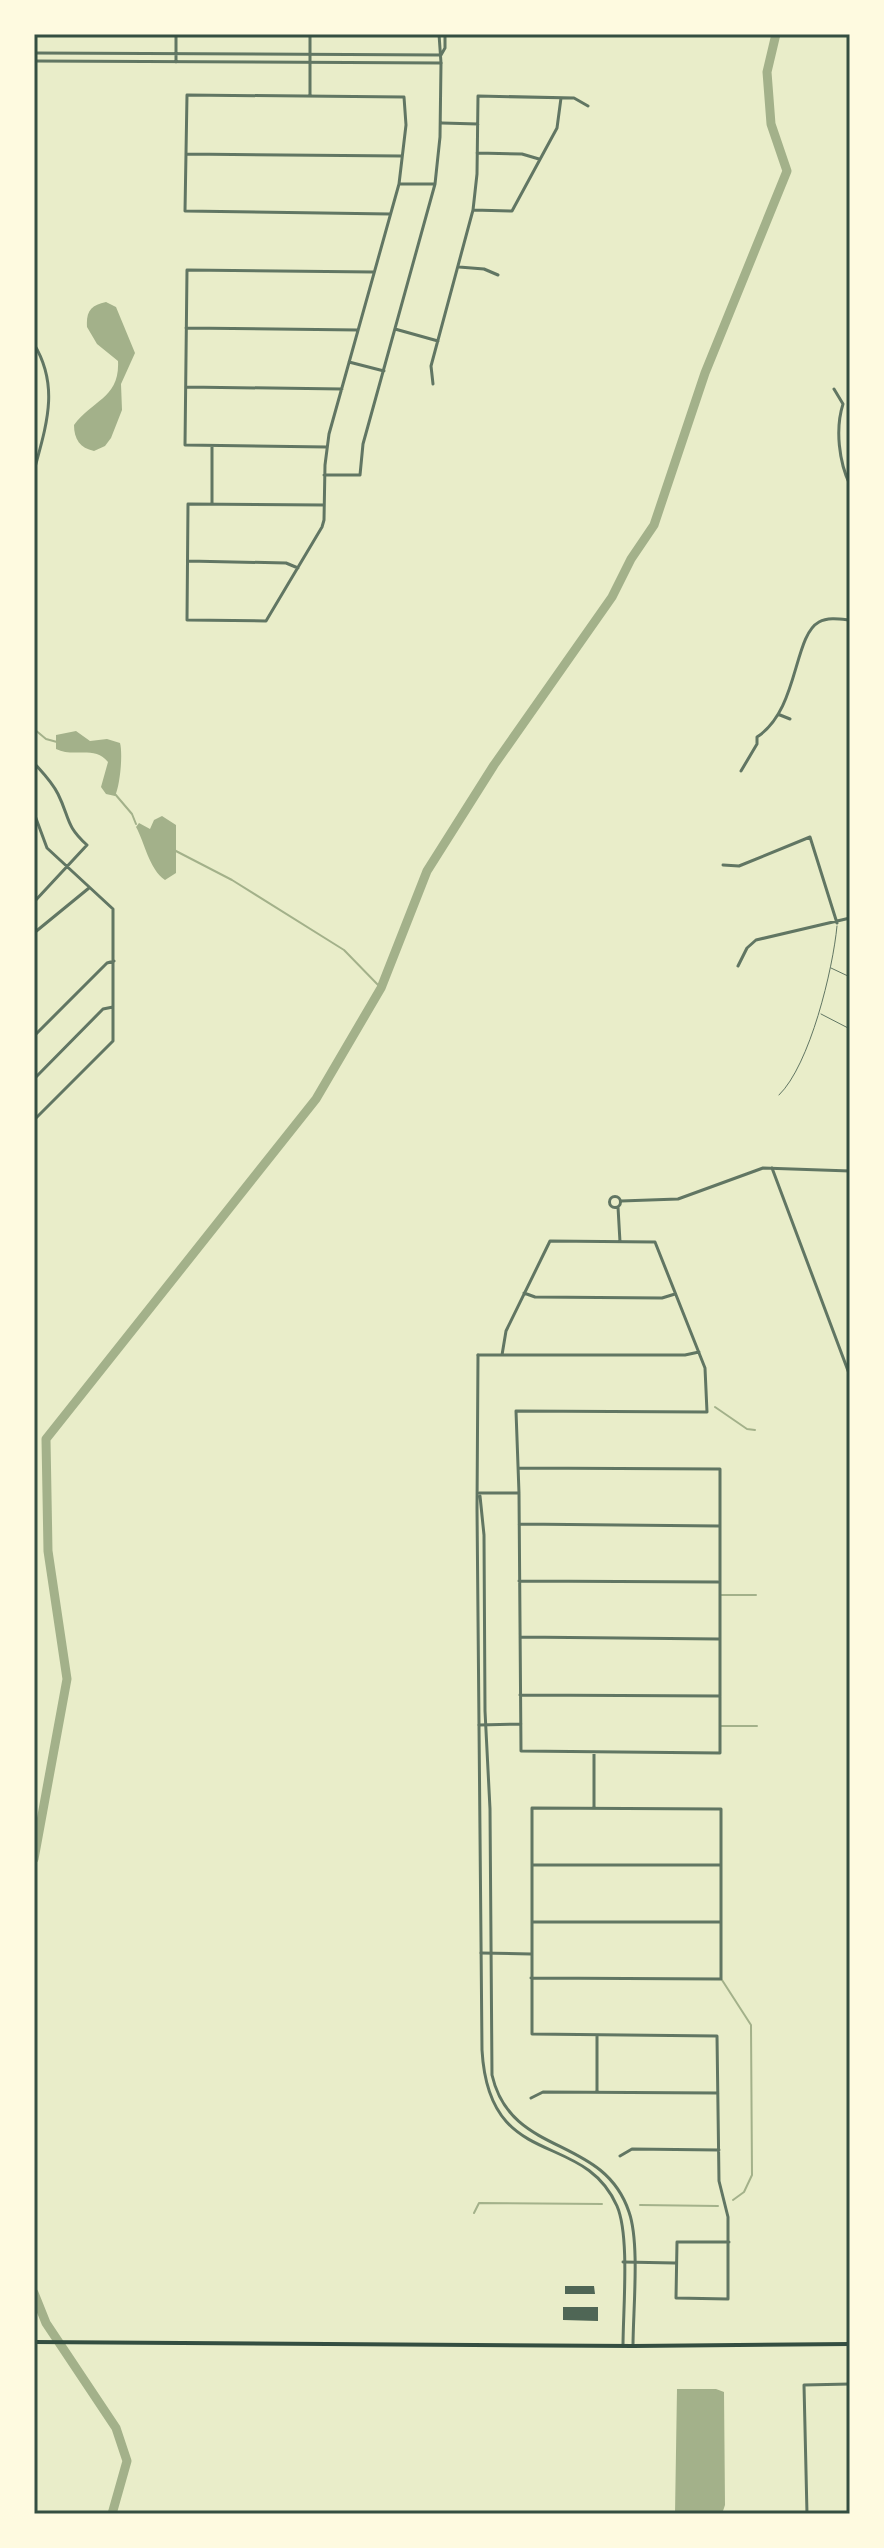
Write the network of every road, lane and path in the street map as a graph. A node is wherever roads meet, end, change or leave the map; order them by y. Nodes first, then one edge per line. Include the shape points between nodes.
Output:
1 (176, 34) edge
2 (310, 34) edge
3 (439, 34) edge
4 (445, 34) edge
5 (34, 53) edge
6 (176, 54) junction
7 (310, 55) junction
8 (441, 55) junction
9 (34, 61) edge
10 (176, 62) junction
11 (310, 63) junction
12 (441, 63) junction
13 (310, 96) junction
14 (561, 98) junction
15 (588, 106) dead end
16 (440, 123) junction
17 (478, 124) junction
18 (477, 153) junction
19 (186, 154) junction
20 (404, 156) junction
21 (539, 159) junction
22 (399, 184) junction
23 (435, 184) junction
24 (473, 210) junction
25 (390, 214) junction
26 (459, 267) junction
27 (374, 272) junction
28 (498, 275) dead end
29 (186, 328) junction
30 (395, 329) junction
31 (358, 330) junction
32 (438, 341) junction
33 (34, 344) edge
34 (349, 362) junction
35 (384, 371) junction
36 (433, 384) dead end
37 (186, 387) junction
38 (342, 389) junction
39 (834, 389) dead end
40 (843, 404) junction
41 (850, 406) edge
42 (212, 446) junction
43 (327, 447) junction
44 (34, 471) edge
45 (324, 475) junction
46 (850, 485) edge
47 (212, 504) junction
48 (324, 505) junction
49 (188, 561) junction
50 (298, 568) junction
51 (850, 620) edge
52 (780, 715) junction
53 (790, 719) dead end
54 (34, 763) edge
55 (741, 771) dead end
56 (34, 813) edge
57 (723, 865) dead end
58 (68, 868) junction
59 (90, 887) junction
60 (34, 902) edge
61 (850, 918) edge
62 (837, 923) junction
63 (34, 933) edge
64 (114, 961) junction
65 (738, 966) dead end
66 (829, 967) junction
67 (850, 977) edge
68 (114, 1007) junction
69 (818, 1013) junction
70 (850, 1029) edge
71 (34, 1036) edge
72 (34, 1079) edge
73 (779, 1095) dead end
74 (34, 1120) edge
75 (772, 1168) junction
76 (850, 1171) edge
77 (621, 1201) junction
78 (618, 1207) junction
79 (620, 1242) junction
80 (524, 1293) junction
81 (676, 1294) junction
82 (699, 1352) junction
83 (502, 1355) junction
84 (850, 1376) edge
85 (707, 1406) junction
86 (715, 1407) dead end
87 (518, 1468) junction
88 (479, 1493) junction
89 (519, 1493) junction
90 (519, 1524) junction
91 (721, 1526) junction
92 (519, 1581) junction
93 (718, 1582) junction
94 (520, 1637) junction
95 (719, 1639) junction
96 (520, 1695) junction
97 (720, 1696) junction
98 (521, 1724) junction
99 (479, 1725) junction
100 (485, 1725) junction
101 (594, 1751) junction
102 (594, 1808) junction
103 (532, 1865) junction
104 (721, 1865) junction
105 (531, 1922) junction
106 (721, 1922) junction
107 (481, 1953) junction
108 (491, 1953) junction
109 (531, 1954) junction
110 (531, 1978) junction
111 (597, 2035) junction
112 (597, 2092) junction
113 (718, 2093) junction
114 (531, 2098) dead end
115 (719, 2150) junction
116 (620, 2156) dead end
117 (613, 2181) junction
118 (605, 2187) junction
119 (729, 2242) junction
120 (623, 2262) junction
121 (633, 2263) junction
122 (677, 2263) junction
123 (34, 2342) edge
124 (850, 2344) edge
125 (623, 2346) junction
126 (633, 2346) junction
127 (850, 2384) edge
128 (807, 2514) edge

1 - 6 street
2 - 7 street
3 - 8 street
4 - 8 street
5 - 6 street
6 - 7 street
6 - 10 street
7 - 8 street
7 - 11 street
8 - 12 street
9 - 10 street
10 - 11 street
11 - 12 street
11 - 13 street
12 - 16 street
13 - 19 street via 187,95
13 - 20 street via 404,97
14 - 15 street
14 - 17 street via 478,96
14 - 21 street via 559,122
16 - 17 street
16 - 23 street
17 - 18 street
18 - 21 street
18 - 24 street
19 - 20 street
19 - 25 street via 185,211
20 - 22 street
21 - 24 street via 512,211
22 - 23 street
22 - 25 street
23 - 30 street
24 - 26 street
25 - 27 street
26 - 28 street
26 - 32 street
27 - 29 street via 187,270
27 - 31 street
29 - 31 street
29 - 37 street
30 - 32 street
30 - 35 street
31 - 34 street
32 - 36 street via 431,366
33 - 44 street via 51,394
34 - 35 street
34 - 38 street
35 - 45 street via 363,444 360,475
37 - 38 street
37 - 42 street via 185,445
38 - 43 street
39 - 40 street
40 - 41 street
40 - 46 street via 842,469
42 - 43 street
42 - 47 street
43 - 45 street
45 - 48 street
47 - 48 street
47 - 49 street via 188,504
48 - 50 street via 322,527
49 - 50 street via 286,563
49 - 50 street via 187,620 266,621
51 - 52 street via 823,620 809,630
52 - 53 street
52 - 55 street via 757,737
54 - 58 street via 59,795 72,832 87,845
56 - 58 street via 47,848
57 - 62 street via 739,866 810,837
58 - 59 street
58 - 60 street
59 - 63 street
59 - 64 street via 113,909
61 - 62 street
62 - 65 street via 756,940
62 - 66 lane
64 - 68 street
64 - 71 street
66 - 67 lane
66 - 69 lane
68 - 72 street via 103,1009
68 - 74 street via 113,1041
69 - 70 lane
69 - 73 lane via 805,1050
75 - 76 street
75 - 77 street via 678,1199
75 - 84 street
77 - 78 street
77 - 78 street via 610,1200
78 - 79 street
79 - 80 street via 550,1241
79 - 81 street via 655,1242
80 - 81 street via 551,1298
80 - 83 street via 506,1331
81 - 82 street
82 - 83 street
82 - 85 street via 707,1374
83 - 88 street via 478,1355
85 - 86 street
85 - 87 street via 707,1412 516,1411
87 - 89 street
87 - 91 street via 720,1469
88 - 89 street
88 - 99 street
88 - 100 street
89 - 90 street
90 - 91 street
90 - 92 street
91 - 93 street
92 - 93 street
92 - 94 street
93 - 95 street
94 - 95 street
94 - 96 street
95 - 97 street
96 - 97 street
96 - 98 street
97 - 101 street via 720,1753
98 - 100 street
98 - 101 street via 521,1751
99 - 100 street
99 - 107 street
100 - 108 street
101 - 102 street
102 - 103 street via 532,1808
102 - 104 street via 721,1809
103 - 104 street
103 - 105 street
104 - 106 street
105 - 106 street
105 - 109 street
106 - 110 street via 721,1979
107 - 108 street
107 - 118 street via 482,2061 494,2105 523,2137 586,2169
108 - 109 street
108 - 117 street via 492,2066 500,2099 522,2126 591,2161
109 - 110 street
110 - 111 street via 532,2034
111 - 112 street
111 - 113 street via 717,2036
112 - 113 street
112 - 114 street via 543,2092
113 - 115 street
115 - 116 street via 632,2149
115 - 119 street
117 - 118 street
117 - 121 street via 631,2217
118 - 120 street via 621,2218
119 - 122 street via 677,2242
119 - 122 street via 728,2299 676,2298
120 - 121 street
120 - 125 street
121 - 122 street
121 - 126 street
123 - 125 main road
124 - 126 main road
125 - 126 main road
127 - 128 street via 804,2385

